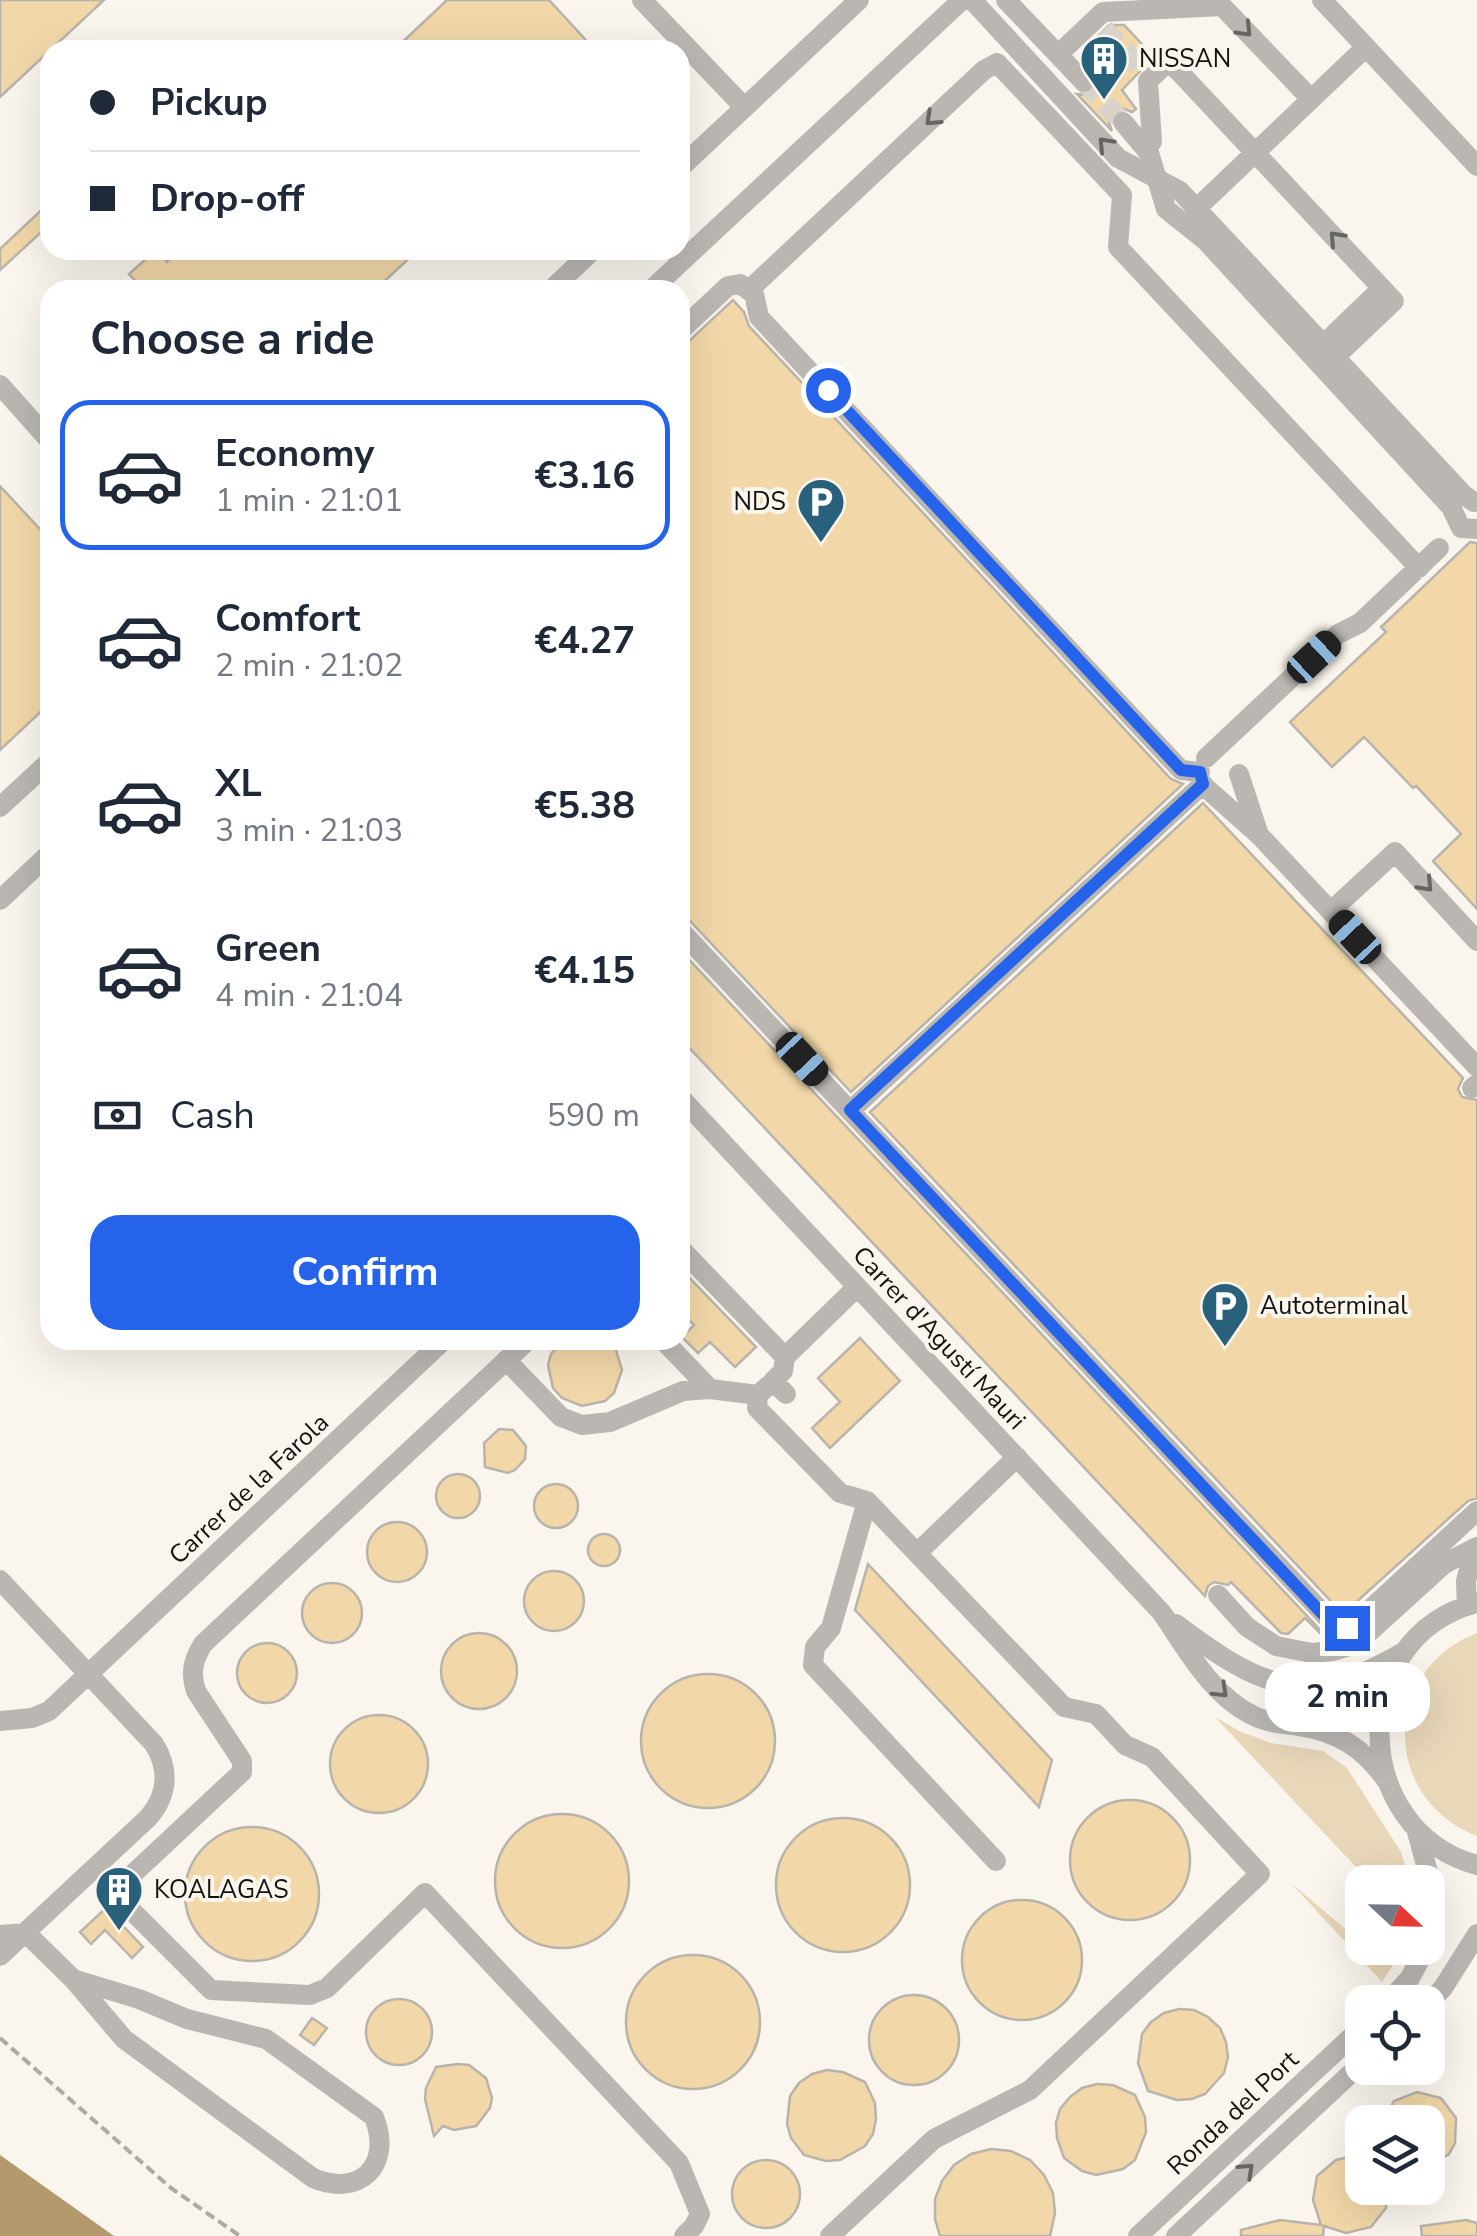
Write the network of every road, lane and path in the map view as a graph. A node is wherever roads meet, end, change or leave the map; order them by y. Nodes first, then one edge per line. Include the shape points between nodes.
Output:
1 (642, 0) edge
2 (859, 0) edge
3 (962, 0) edge
4 (972, 0) edge
5 (1322, 0) edge
6 (1010, 4) edge
7 (680, 40) edge
8 (1066, 47) junction
9 (1366, 47) junction
10 (690, 51) edge
11 (1312, 99) junction
12 (744, 108) junction
13 (1152, 142) junction
14 (1256, 152) junction
15 (690, 159) edge
16 (1477, 166) edge
17 (1155, 172) junction
18 (1196, 209) junction
19 (690, 254) edge
20 (582, 260) edge
21 (683, 260) edge
22 (562, 280) edge
23 (662, 280) edge
24 (750, 290) junction
25 (690, 322) edge
26 (1329, 351) junction
27 (0, 385) edge
28 (40, 430) edge
29 (1468, 516) edge
30 (1419, 568) junction
31 (1241, 726) junction
32 (40, 770) edge
33 (1239, 771) junction
34 (1203, 775) junction
35 (0, 807) edge
36 (1260, 835) junction
37 (40, 862) edge
38 (0, 900) edge
39 (1330, 911) junction
40 (690, 941) edge
41 (1477, 941) edge
42 (1477, 1067) edge
43 (850, 1110) junction
44 (690, 1115) edge
45 (690, 1258) edge
46 (857, 1287) junction
47 (433, 1350) edge
48 (517, 1350) edge
49 (673, 1350) edge
50 (785, 1358) junction
51 (506, 1360) junction
52 (710, 1389) junction
53 (773, 1390) junction
54 (1016, 1458) junction
55 (868, 1501) junction
56 (1477, 1512) edge
57 (1476, 1547) edge
58 (917, 1553) junction
59 (0, 1580) edge
60 (1218, 1595) dead end
61 (1472, 1605) edge
62 (1162, 1613) junction
63 (1403, 1653) junction
64 (88, 1674) junction
65 (0, 1721) edge
66 (1387, 1781) junction
67 (1418, 1832) junction
68 (996, 1861) dead end
69 (1426, 1865) edge
70 (1477, 1865) edge
71 (26, 1933) junction
72 (1477, 1934) edge
73 (0, 1935) edge
74 (0, 1956) edge
75 (73, 1979) junction
76 (1445, 1985) edge
77 (0, 2038) edge
78 (1345, 2043) edge
79 (1345, 2080) edge
80 (240, 2236) edge
81 (684, 2236) edge
82 (830, 2236) edge
83 (1138, 2236) edge
84 (1176, 2236) edge

1 - 7 street
2 - 12 street
3 - 19 street
17 -> 4 street via 1118,158
5 - 9 street
6 - 8 street
6 - 8 street via 1088,78
8 -> 11 street via 1100,24 1102,12 1222,6
9 - 11 street
9 - 16 street
10 - 12 street
11 - 14 street
12 - 15 street
13 - 14 street via 1146,76 1169,61
13 - 17 street
13 - 17 street via 1147,130 1127,119
14 - 18 street
26 -> 14 street via 1394,301
17 - 18 street
17 - 29 street via 1166,210 1206,241
18 - 26 street
20 - 22 street
21 - 23 street
24 - 25 street via 728,286
30 -> 24 street via 1118,247 1122,196 997,63
24 - 34 street via 760,316 1181,770
26 - 29 street via 1464,496
27 - 28 street
29 - 30 street
30 - 31 street
31 - 33 street via 1234,740
31 - 34 street
32 - 35 street
33 - 34 street via 1225,754
33 - 34 street via 1229,790 1216,793
33 - 36 street
34 - 36 street
34 - 43 street
36 - 39 street
37 - 38 street
39 -> 41 street via 1395,852
39 - 42 street
40 - 43 street
43 - 56 street via 1336,1627 1353,1625
44 - 46 street, Carrer d'Agustí Mauri
45 - 50 street
46 - 50 street
46 - 54 street, Carrer d'Agustí Mauri
47 - 64 street, Carrer de la Farola
48 - 51 street
49 - 52 street
50 - 53 street
51 - 52 street via 561,1417 582,1425 610,1422 683,1391
51 - 81 street via 203,1644 192,1679 242,1761 242,1772 119,1888 118,1897 211,1990 310,1994 327,1988 425,1893 680,2163 700,2214
52 - 53 street
53 - 55 street via 757,1408 840,1493
54 - 58 street
54 - 62 street, Carrer d'Agustí Mauri
55 - 58 street
55 - 68 street via 831,1628 816,1647 813,1665
57 - 60 street via 1444,1564 1356,1644 1332,1651 1276,1646 1246,1627
57 - 61 street via 1466,1581
58 - 82 street via 1064,1707 1096,1714 1126,1745 1152,1756 1260,1874 1030,2090 934,2139
59 - 64 street
61 - 63 street via 1423,1632
62 - 63 street via 1229,1664 1295,1686 1340,1682
62 -> 66 street via 1204,1674 1241,1709 1334,1733 1363,1751
63 - 66 street via 1378,1716
64 - 65 street, Carrer de la Farola via 40,1716
64 - 71 street via 160,1755 166,1778 156,1810
66 - 67 street
67 - 69 street
67 - 70 street
71 - 73 street
71 - 74 street
71 - 75 street
72 - 76 street
75 - 75 street via 266,2040 374,2118 377,2161 345,2186 313,2178 124,2040
77 - 80 path via 170,2188
78 - 83 street, Ronda del Port
84 -> 79 street, Ronda del Port

